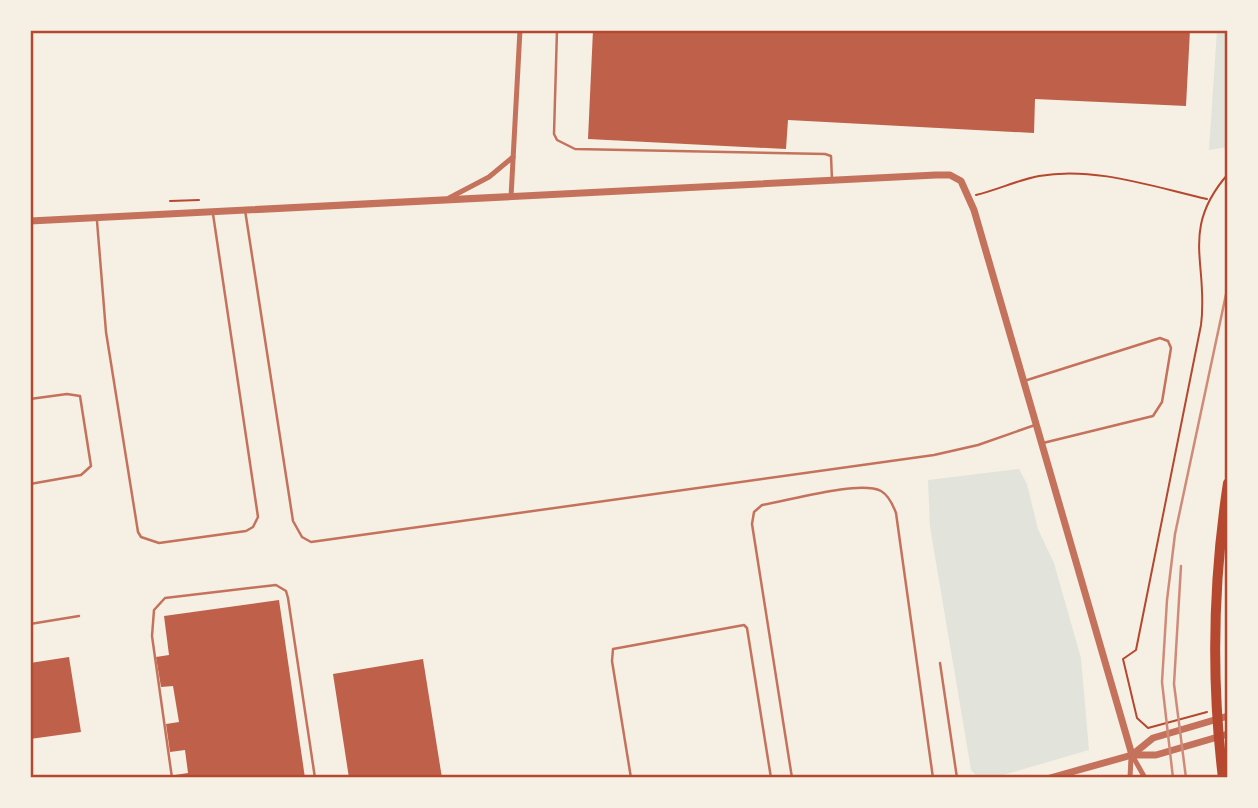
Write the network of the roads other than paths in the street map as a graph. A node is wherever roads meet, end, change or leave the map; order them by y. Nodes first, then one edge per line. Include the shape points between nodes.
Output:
1 (520, 30) edge
2 (557, 30) edge
3 (513, 156) junction
4 (832, 180) junction
5 (511, 197) junction
6 (447, 200) junction
7 (245, 210) junction
8 (213, 212) junction
9 (97, 217) junction
10 (30, 221) edge
11 (1023, 381) junction
12 (30, 399) edge
13 (1035, 425) junction
14 (1040, 444) junction
15 (1228, 482) edge
16 (30, 484) edge
17 (79, 616) dead end
18 (30, 624) edge
19 (940, 663) dead end
20 (1228, 716) edge
21 (1228, 734) edge
22 (1132, 755) junction
23 (172, 778) edge
24 (315, 778) edge
25 (631, 778) edge
26 (771, 778) edge
27 (792, 778) edge
28 (933, 778) edge
29 (957, 778) edge
30 (1051, 778) edge
31 (1130, 778) edge
32 (1145, 778) edge
33 (1223, 778) edge

1 - 3 street
2 - 4 lane via 554,134 563,143 575,149 825,154 831,156
3 - 5 street
3 - 6 street via 489,177
4 - 5 street
4 - 11 street via 950,175 961,181 969,193
5 - 6 street
6 - 7 street
7 - 8 street
7 - 13 lane via 293,521 302,537 311,542 934,455
8 - 9 street
8 - 9 lane via 258,517 246,531 159,543 138,532 106,332
9 - 10 street
11 - 13 street
11 - 14 lane via 1160,338 1171,348 1162,402 1153,416
12 - 16 lane via 80,396 91,466 81,475
13 - 14 street
14 - 22 street
15 - 33 highway via 1216,602 1216,701
17 - 18 lane
19 - 29 lane
20 - 22 street via 1153,738
21 - 22 street via 1156,755
22 - 30 street
22 - 31 street
22 - 32 street
23 - 24 lane via 152,636 153,610 165,598 276,585 288,598
25 - 26 lane via 613,649 744,625
27 - 28 lane via 752,524 754,512 762,505 864,487 882,491 896,513

